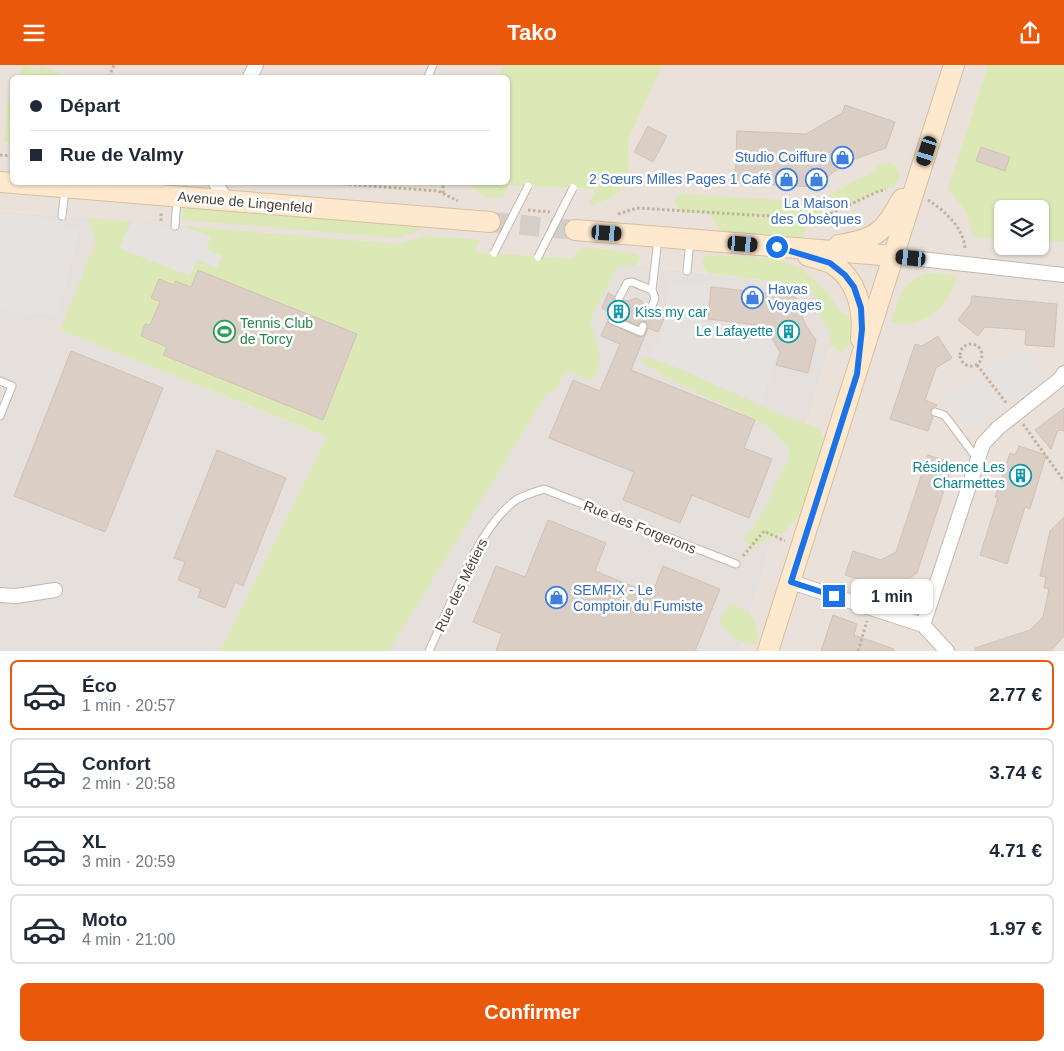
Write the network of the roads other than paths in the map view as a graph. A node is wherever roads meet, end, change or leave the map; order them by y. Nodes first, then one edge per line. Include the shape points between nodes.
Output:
1 (954, 65) edge
2 (40, 185) edge
3 (217, 185) edge
4 (528, 186) dead end
5 (66, 187) junction
6 (573, 188) dead end
7 (910, 194) junction
8 (178, 197) junction
9 (226, 201) junction
10 (62, 216) dead end
11 (490, 222) tunnel mouth
12 (175, 226) dead end
13 (575, 230) tunnel mouth
14 (658, 237) junction
15 (690, 239) junction
16 (777, 247) junction
17 (494, 253) dead end
18 (538, 257) dead end
19 (894, 257) junction
20 (687, 271) dead end
21 (1064, 275) edge
22 (652, 290) junction
23 (619, 298) dead end
24 (650, 311) dead end
25 (612, 317) dead end
26 (642, 329) dead end
27 (1064, 373) edge
28 (857, 374) junction
29 (0, 381) edge
30 (935, 412) dead end
31 (0, 416) edge
32 (978, 461) junction
33 (544, 489) joint
34 (736, 564) road end
35 (791, 582) junction
36 (55, 590) dead end
37 (0, 595) edge
38 (923, 625) junction
39 (429, 651) edge
40 (768, 651) edge
41 (947, 651) edge

1 - 7 street
2 - 5 street, Avenue de Lingenfeld
3 - 9 street
4 - 17 lane, bridge
5 - 8 street, Avenue de Lingenfeld
5 - 10 lane
6 - 18 lane, bridge
7 - 16 street via 880,234 867,240 840,245
7 - 19 street
8 - 9 street, Avenue de Lingenfeld
8 - 12 lane
9 - 11 street, Avenue de Lingenfeld
13 - 14 street
14 - 15 street
14 - 22 lane
15 - 16 street
15 - 20 lane
16 - 19 street
16 - 28 street via 830,263 854,287 861,308 862,329
19 - 21 street
19 - 28 street
22 - 23 lane via 627,283
22 - 24 lane via 655,298
25 - 26 lane
27 - 32 street via 988,437
28 - 35 street
29 - 31 lane via 12,386
30 - 32 lane via 944,415
32 - 38 street
33 - 34 lane, Rue des Forgerons
33 - 39 lane, Rue des Métiers via 517,499 499,515 482,538
35 - 38 street
35 - 40 street
36 - 37 street
38 - 41 street

